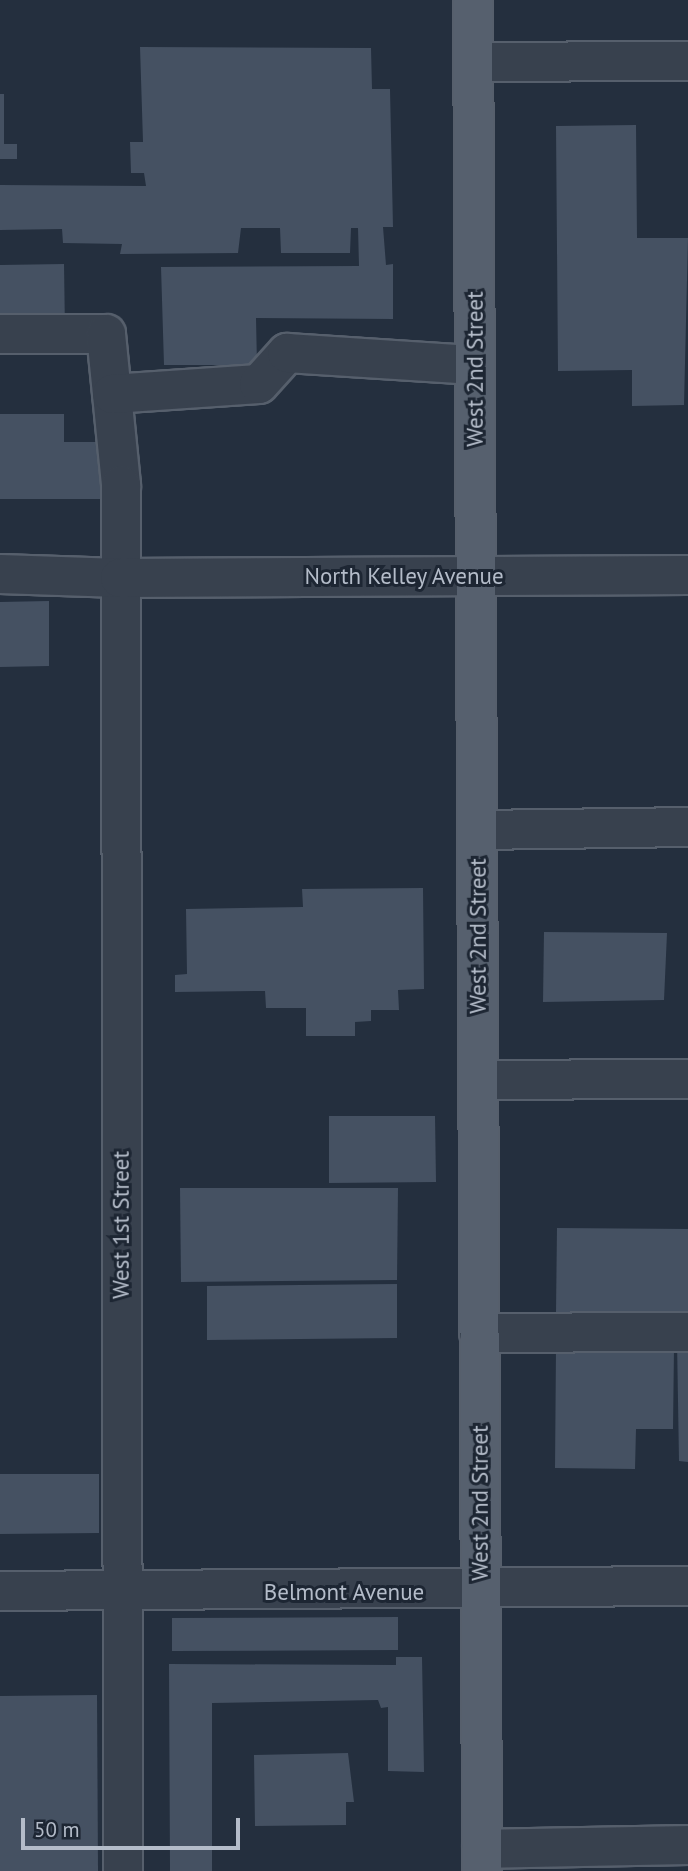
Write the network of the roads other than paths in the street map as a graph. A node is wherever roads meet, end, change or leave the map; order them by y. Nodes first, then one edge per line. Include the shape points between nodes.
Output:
1 (473, 0) edge
2 (688, 61) edge
3 (474, 62) junction
4 (0, 334) edge
5 (475, 365) junction
6 (112, 394) junction
7 (0, 574) edge
8 (688, 575) edge
9 (476, 576) junction
10 (120, 578) junction
11 (688, 827) edge
12 (477, 830) junction
13 (688, 1079) edge
14 (478, 1080) junction
15 (688, 1332) edge
16 (479, 1333) junction
17 (688, 1586) edge
18 (0, 1591) edge
19 (481, 1591) junction
20 (122, 1593) junction
21 (688, 1845) edge
22 (482, 1860) edge
23 (123, 1871) edge

1 - 3 main road, West 2nd Street
2 - 3 street
3 - 5 main road, West 2nd Street
4 - 6 street, West 1st Street via 106,334
5 - 6 street via 287,353 259,384
5 - 9 main road, West 2nd Street
6 - 10 street, West 1st Street via 121,485
7 - 10 street, North Kelley Avenue
8 - 9 street, North Kelley Avenue
9 - 10 street, North Kelley Avenue
9 - 12 main road, West 2nd Street
10 - 20 street, West 1st Street
11 - 12 street
12 - 14 main road, West 2nd Street
13 - 14 street
14 - 16 main road, West 2nd Street
15 - 16 street
16 - 19 main road, West 2nd Street
17 - 19 street, Belmont Avenue
18 - 20 street, Belmont Avenue
19 - 20 street, Belmont Avenue
19 - 22 main road, West 2nd Street
20 - 23 street, West 1st Street
21 - 22 street

